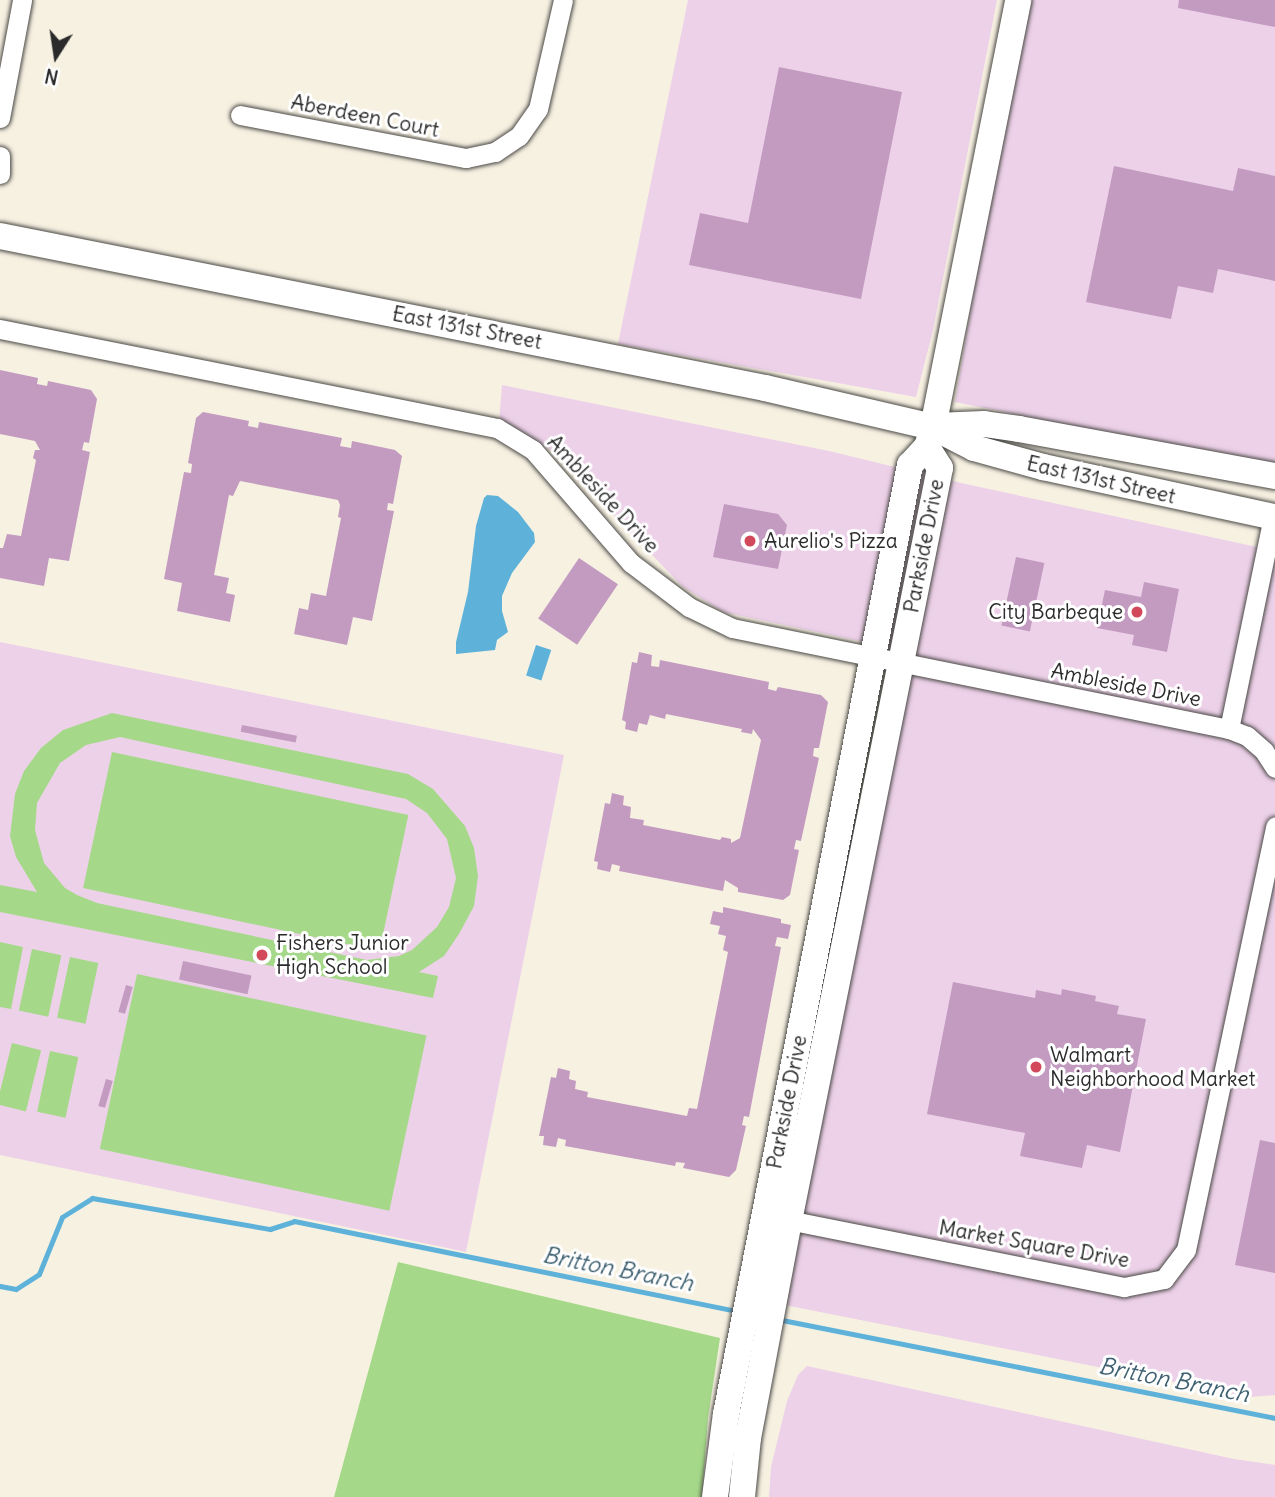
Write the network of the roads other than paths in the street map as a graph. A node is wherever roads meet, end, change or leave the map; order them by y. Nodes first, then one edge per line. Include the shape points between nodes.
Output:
1 (22, 0) edge
2 (562, 0) edge
3 (1018, 0) edge
4 (240, 115) dead end
5 (0, 118) edge
6 (0, 156) edge
7 (0, 174) edge
8 (0, 236) edge
9 (0, 329) edge
10 (930, 437) junction
11 (1275, 476) edge
12 (1274, 517) edge
13 (873, 656) junction
14 (901, 662) junction
15 (1230, 729) junction
16 (1274, 766) edge
17 (1275, 826) edge
18 (777, 1218) junction
19 (754, 1341) junction
20 (715, 1497) edge
21 (742, 1497) edge

1 - 5 street
2 - 4 street, Aberdeen Court via 538,109 509,145 482,156 466,158
3 - 10 street, Parkside Drive
6 - 7 street
8 - 10 street, East 131st Street via 765,388
9 - 13 street, Ambleside Drive via 497,428 533,450 632,564 689,607 732,628
10 - 11 street, East 131st Street via 984,424
10 - 12 street, East 131st Street via 1043,467
10 - 13 street, Parkside Drive via 910,465
10 - 14 street, Parkside Drive via 940,468
12 - 15 street
13 - 14 street, Ambleside Drive
13 - 18 street, Parkside Drive
14 - 15 street, Ambleside Drive
14 - 18 street, Parkside Drive
15 - 16 street, Ambleside Drive via 1247,736
17 - 18 street, Market Square Drive via 1186,1250 1164,1279 1124,1287
18 - 19 street, Parkside Drive
19 - 20 street, Parkside Drive via 719,1454
19 - 21 street, Parkside Drive

